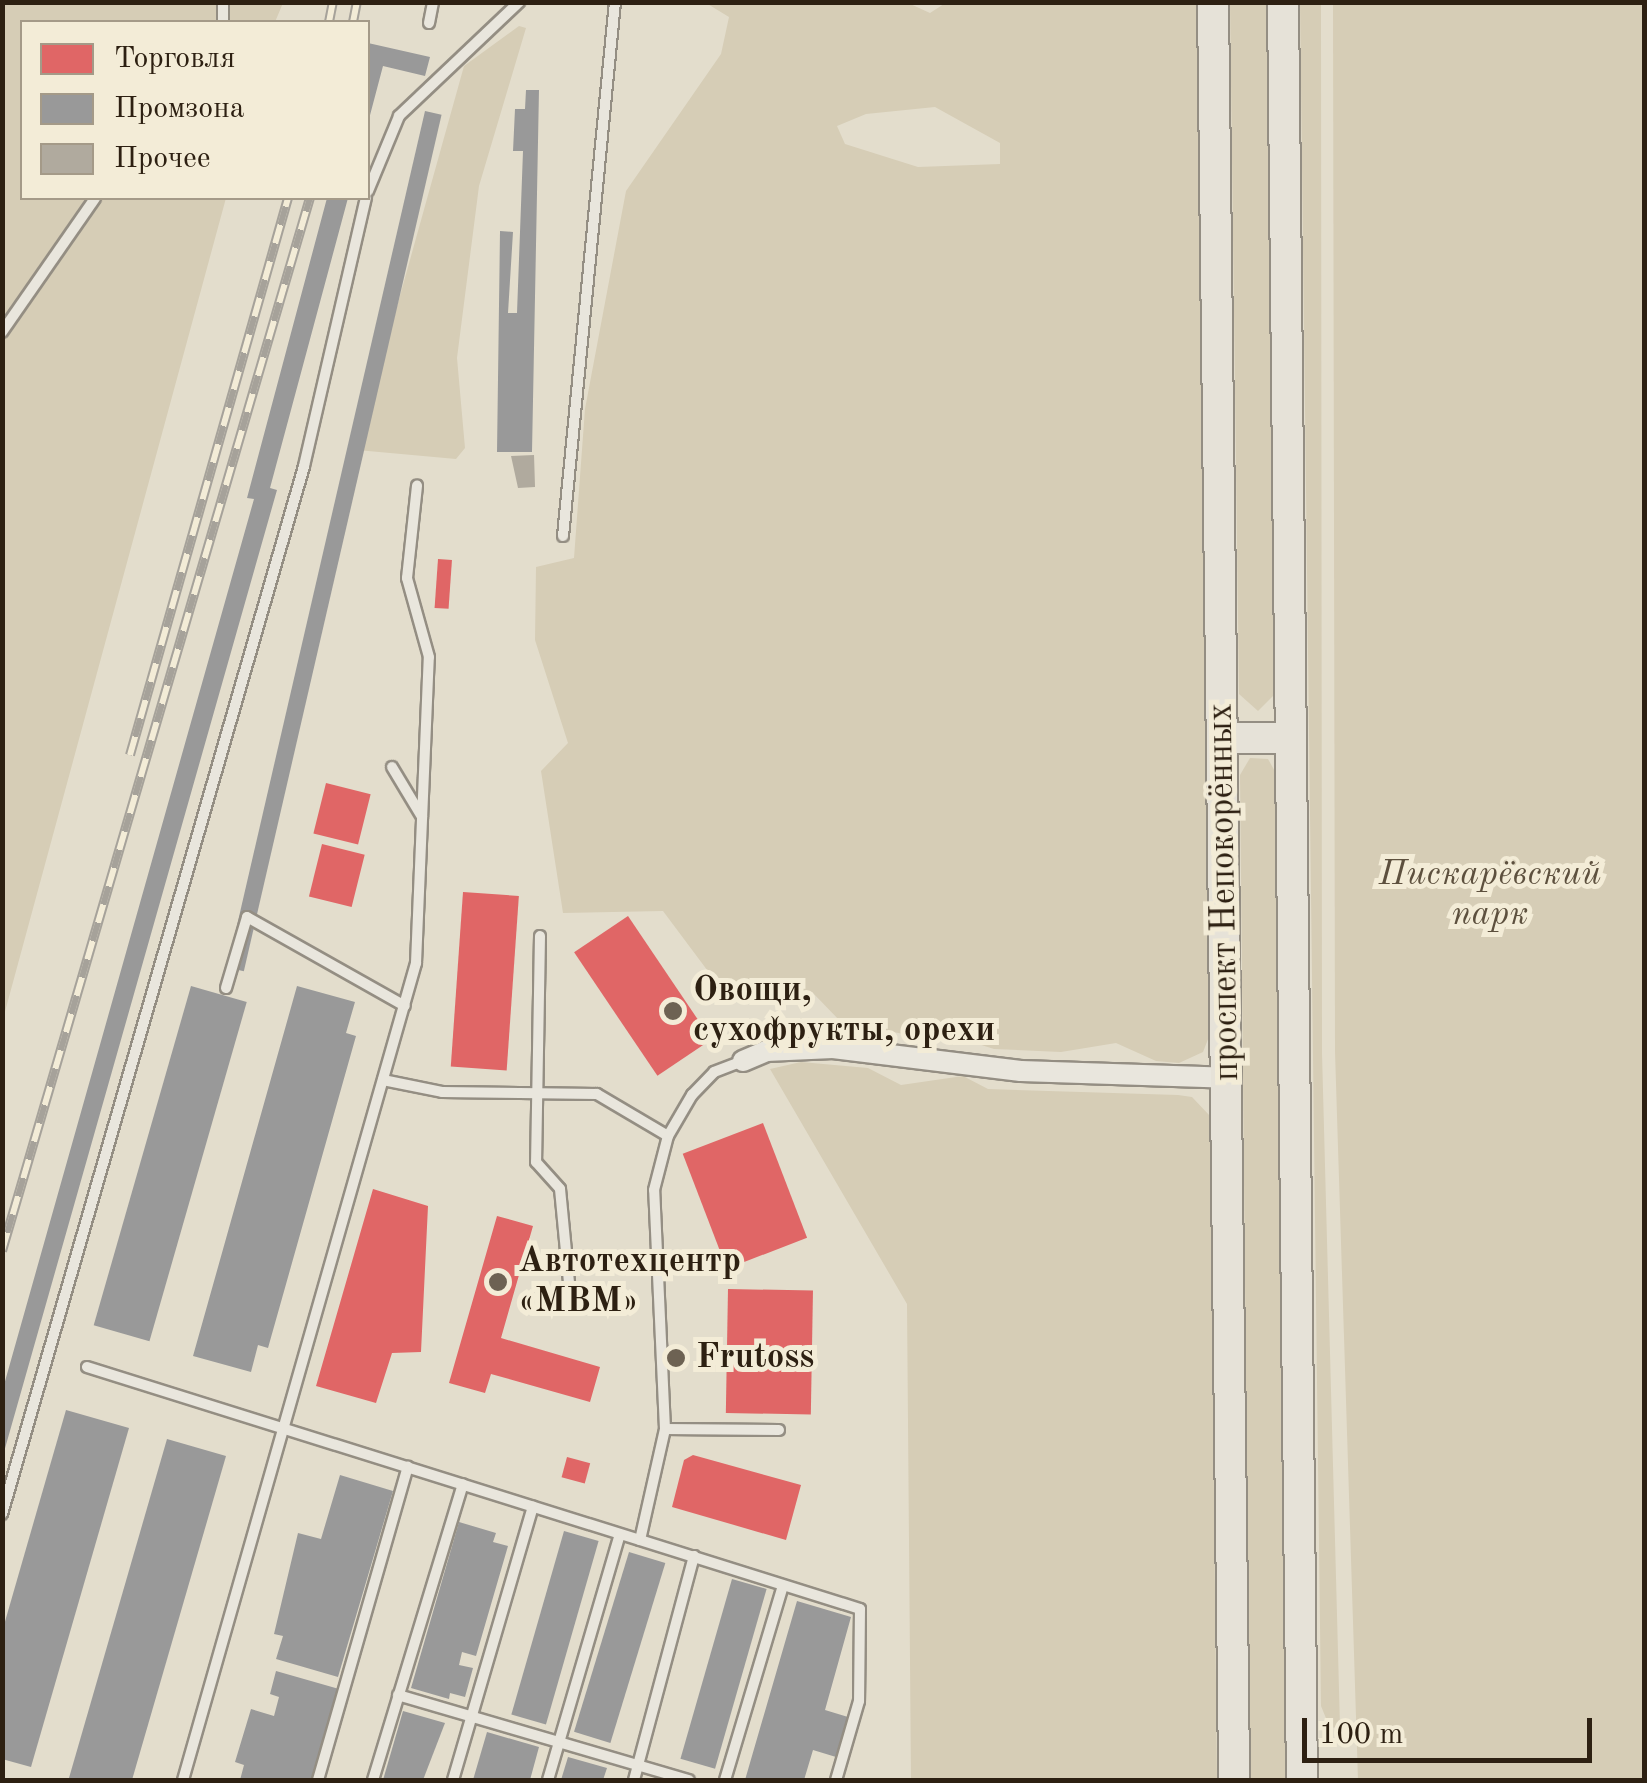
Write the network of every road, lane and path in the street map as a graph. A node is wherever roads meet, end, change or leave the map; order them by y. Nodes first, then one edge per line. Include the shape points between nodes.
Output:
1 (433, 2) edge
2 (519, 2) edge
3 (614, 2) edge
4 (1213, 2) edge
5 (1283, 2) edge
6 (428, 22) dead end
7 (370, 187) edge
8 (94, 200) edge
9 (366, 200) edge
10 (2, 332) edge
11 (416, 486) dead end
12 (563, 536) dead end
13 (1224, 738) junction
14 (1291, 738) junction
15 (392, 767) dead end
16 (422, 818) junction
17 (540, 936) dead end
18 (226, 988) dead end
19 (404, 1006) junction
20 (743, 1061) joint
21 (1228, 1078) junction
22 (383, 1080) junction
23 (537, 1093) junction
24 (668, 1136) junction
25 (571, 1304) dead end
26 (88, 1367) dead end
27 (282, 1426) junction
28 (664, 1429) junction
29 (779, 1430) dead end
30 (408, 1467) junction
31 (463, 1484) junction
32 (533, 1506) junction
33 (2, 1514) edge
34 (620, 1534) junction
35 (640, 1540) junction
36 (694, 1556) junction
37 (783, 1585) junction
38 (398, 1695) junction
39 (472, 1717) junction
40 (560, 1742) junction
41 (638, 1766) junction
42 (183, 1780) edge
43 (318, 1780) edge
44 (372, 1780) edge
45 (454, 1780) edge
46 (548, 1780) edge
47 (634, 1780) edge
48 (689, 1780) edge
49 (725, 1780) edge
50 (836, 1780) edge
51 (1234, 1780) edge
52 (1302, 1780) edge

1 - 6 lane
2 - 7 lane via 399,116
3 - 12 lane
4 - 13 main road, проспект Непокорённых
5 - 14 main road, проспект Непокорённых
8 - 10 lane
9 - 33 lane via 304,466
11 - 16 lane via 407,578 429,657
13 - 14 main road
13 - 21 main road, проспект Непокорённых
14 - 52 main road, проспект Непокорённых
15 - 16 lane
16 - 19 lane via 416,963
17 - 23 lane
18 - 19 lane via 247,917
19 - 22 lane
20 - 21 street via 766,1051 813,1048 1022,1071
20 - 24 lane via 714,1072
21 - 51 main road, проспект Непокорённых
22 - 23 lane via 442,1092
22 - 27 lane
23 - 24 lane via 597,1094
23 - 25 lane via 536,1162 560,1190
24 - 28 lane via 654,1190
26 - 27 lane
27 - 30 lane
27 - 42 lane
28 - 29 lane
28 - 35 lane
30 - 31 lane
30 - 43 lane
31 - 32 lane
31 - 38 lane
32 - 34 lane
32 - 39 lane
34 - 35 lane
34 - 40 lane
35 - 36 lane
36 - 37 lane
36 - 41 lane
37 - 49 lane
37 - 50 lane via 860,1609 859,1700
38 - 39 lane
38 - 44 lane
39 - 40 lane
39 - 45 lane
40 - 41 lane
40 - 46 lane
41 - 47 lane
41 - 48 lane

